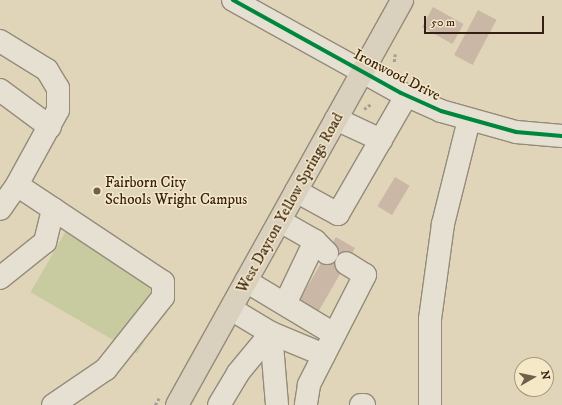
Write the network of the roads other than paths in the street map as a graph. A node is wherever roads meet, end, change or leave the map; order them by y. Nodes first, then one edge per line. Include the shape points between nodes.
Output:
1 (233, 0) edge
2 (402, 0) edge
3 (261, 7) edge
4 (0, 41) edge
5 (362, 72) junction
6 (0, 90) edge
7 (406, 96) junction
8 (336, 119) junction
9 (468, 120) junction
10 (50, 127) junction
11 (562, 136) edge
12 (381, 140) junction
13 (17, 185) junction
14 (296, 191) junction
15 (0, 209) edge
16 (53, 209) junction
17 (280, 221) junction
18 (346, 263) dead end
19 (0, 278) edge
20 (246, 281) junction
21 (285, 304) junction
22 (231, 309) junction
23 (271, 333) junction
24 (334, 334) junction
25 (324, 355) junction
26 (53, 405) edge
27 (177, 405) edge
28 (219, 405) edge
29 (277, 405) edge
30 (306, 405) edge
31 (430, 405) edge

1 - 3 street, Ironwood Drive
2 - 5 main road, West Dayton Yellow Springs Road
3 - 5 street, Ironwood Drive
4 - 10 street via 47,70 58,88 58,110
5 - 7 street, Ironwood Drive
5 - 8 main road, West Dayton Yellow Springs Road
6 - 10 street
7 - 9 street, Ironwood Drive
7 - 12 street
8 - 12 street
8 - 14 main road, West Dayton Yellow Springs Road
9 - 11 street, Ironwood Drive via 516,132
9 - 31 street via 443,224 430,319
10 - 13 street
12 - 14 street via 338,214
13 - 15 street
13 - 16 street
14 - 17 main road, West Dayton Yellow Springs Road
16 - 19 street via 45,242
16 - 26 street via 163,282 163,297 106,369
17 - 20 main road, West Dayton Yellow Springs Road
17 - 21 street via 321,247
18 - 24 street via 365,275
20 - 21 street
20 - 22 main road, West Dayton Yellow Springs Road
21 - 24 street
22 - 23 street
22 - 27 main road, West Dayton Yellow Springs Road
23 - 25 street
23 - 28 street via 238,373
23 - 29 street
24 - 25 street
25 - 30 street via 309,385

